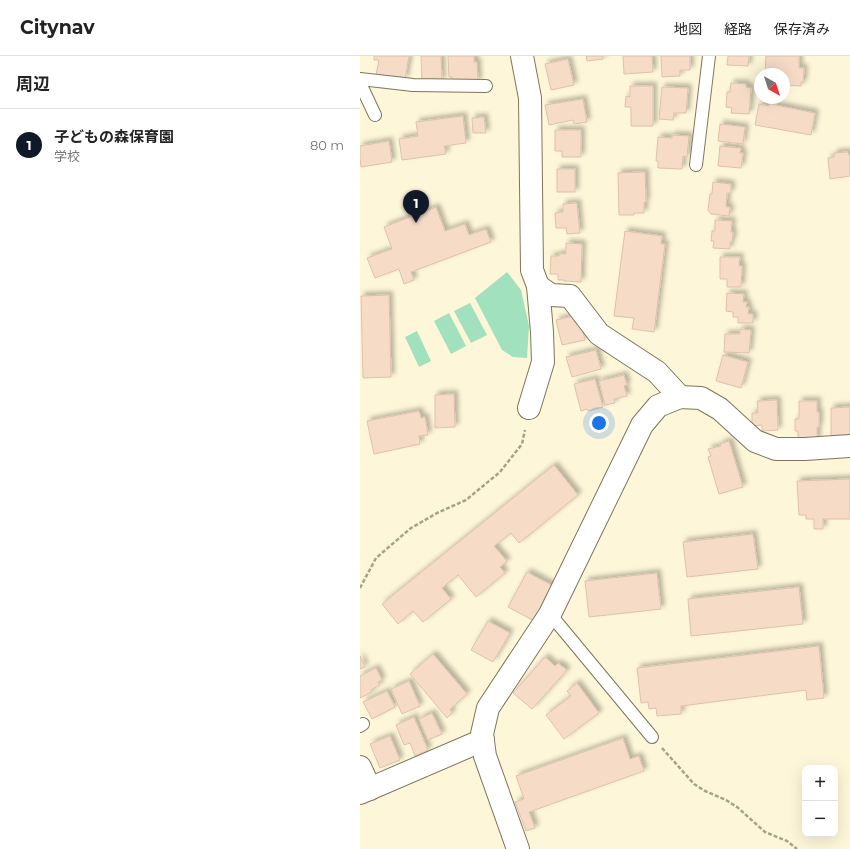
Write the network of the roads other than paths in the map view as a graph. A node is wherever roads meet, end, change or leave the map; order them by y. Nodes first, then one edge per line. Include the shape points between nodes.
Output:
1 (522, 56) edge
2 (709, 56) edge
3 (360, 79) edge
4 (360, 83) edge
5 (486, 86) dead end
6 (374, 115) dead end
7 (696, 165) dead end
8 (538, 286) junction
9 (680, 397) junction
10 (530, 408) road end
11 (850, 446) edge
12 (550, 614) junction
13 (652, 738) road end
14 (482, 740) junction
15 (360, 767) edge
16 (365, 791) edge
17 (518, 849) edge

1 - 8 street via 530,98 532,270
2 - 7 lane
3 - 5 lane via 413,86
4 - 6 lane
8 - 9 street via 551,295 570,296 599,334 657,372
8 - 10 street via 542,362
9 - 11 street via 701,398 720,409 755,441 776,449
9 - 12 street via 658,406 642,425
12 - 13 lane
12 - 14 street via 488,708
14 - 16 street
14 - 17 street via 485,756
15 - 16 street

